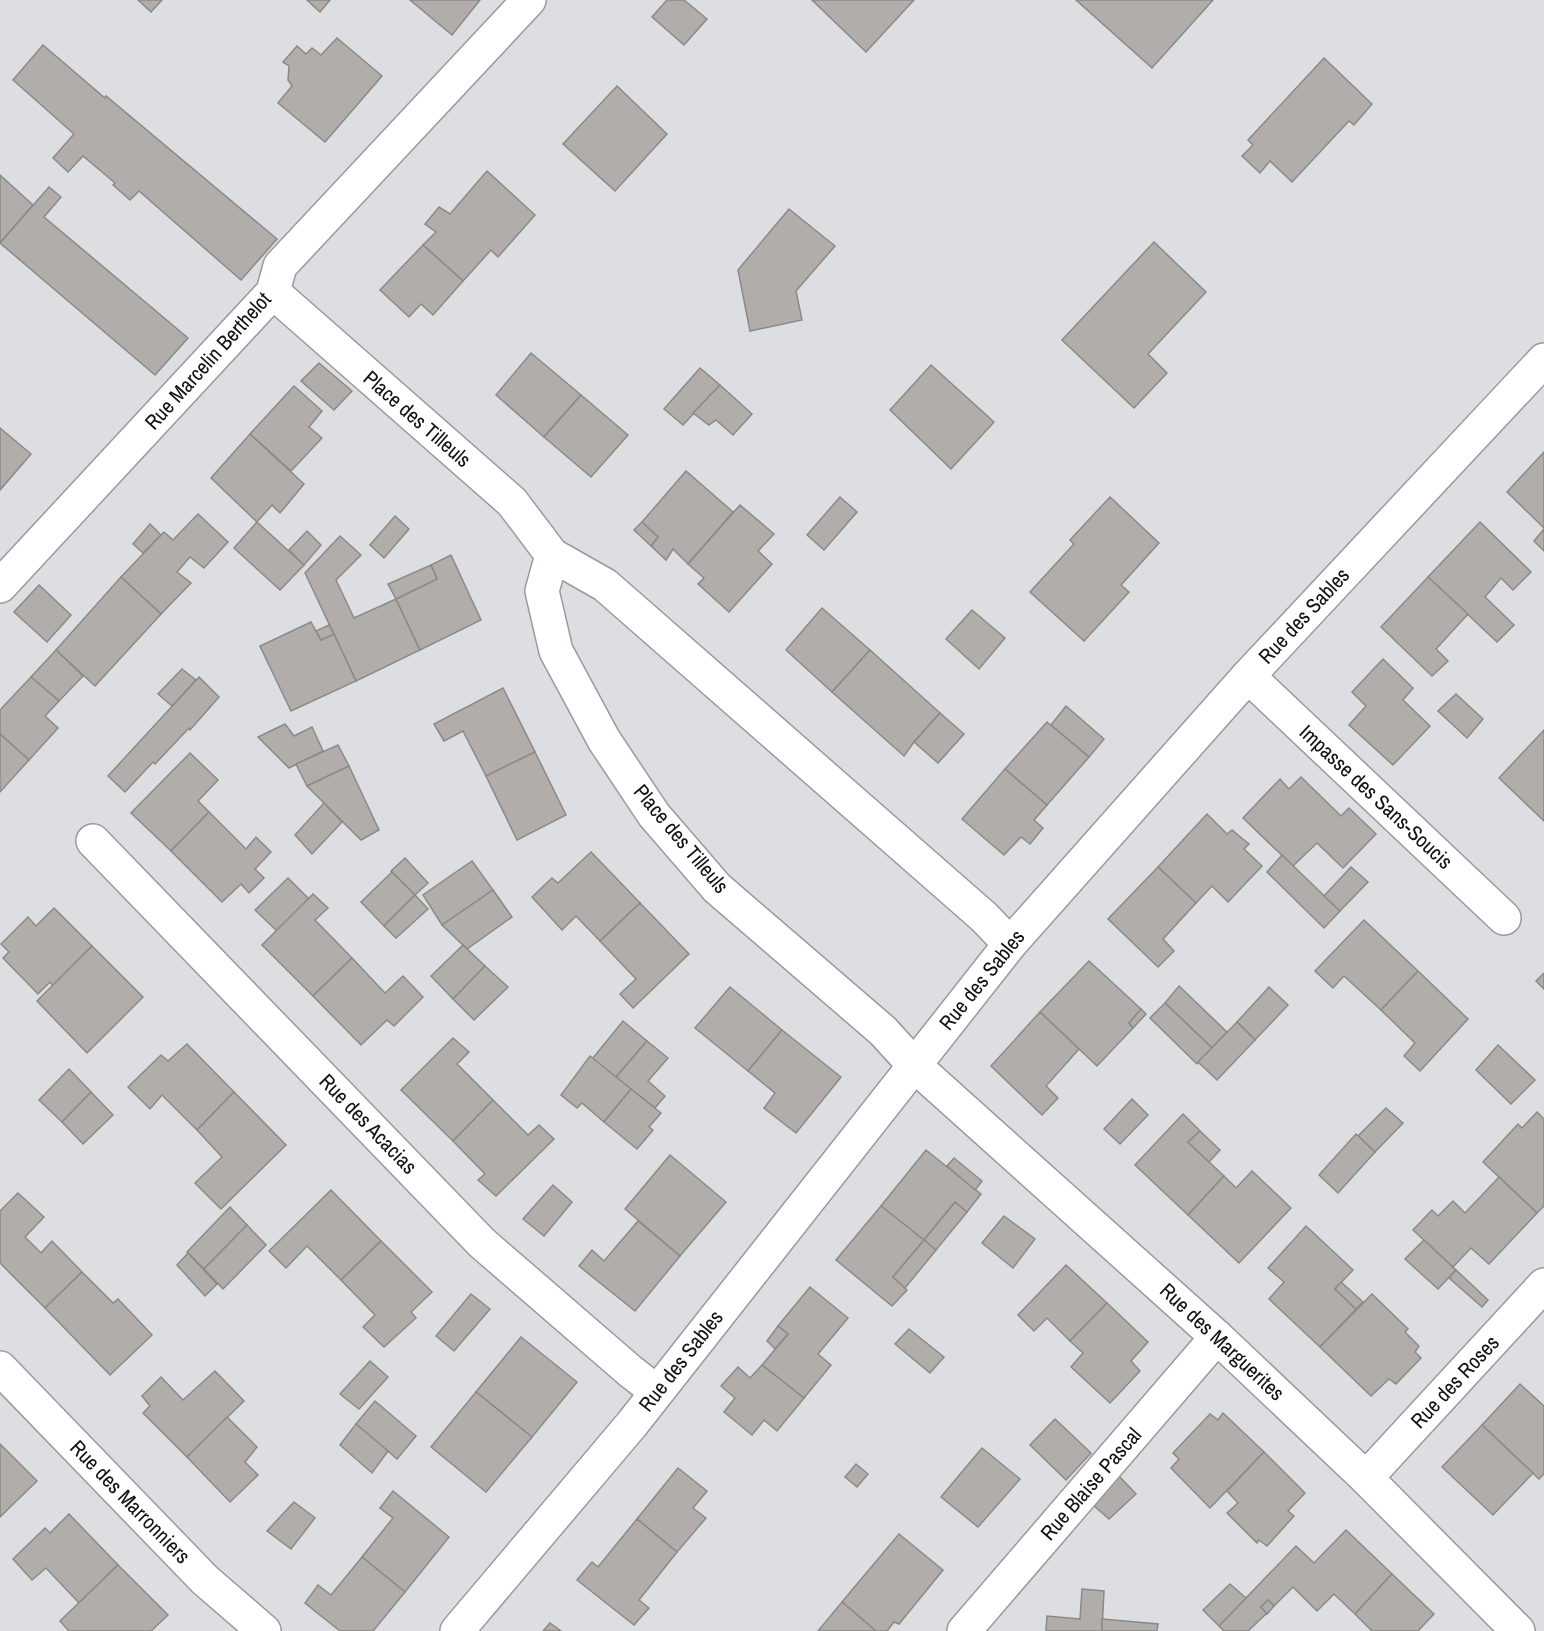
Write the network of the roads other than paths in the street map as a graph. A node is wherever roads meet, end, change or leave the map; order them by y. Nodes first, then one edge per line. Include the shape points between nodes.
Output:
1 (529, 0) edge
2 (273, 292) junction
3 (1544, 360) edge
4 (552, 555) junction
5 (0, 586) edge
6 (1248, 676) junction
7 (93, 841) dead end
8 (1504, 918) dead end
9 (1010, 944) junction
10 (915, 1065) junction
11 (1544, 1285) edge
12 (1217, 1337) junction
13 (0, 1368) edge
14 (657, 1392) junction
15 (1366, 1478) junction
16 (264, 1631) edge
17 (457, 1631) edge
18 (964, 1631) edge
19 (1518, 1631) edge

1 - 2 street, Rue Marcelin Berthelot via 280,266
2 - 4 street, Place des Tilleuls via 512,502
2 - 5 street, Rue Marcelin Berthelot
3 - 6 street, Rue des Sables
4 - 9 street, Place des Tilleuls via 605,585
4 - 10 street, Place des Tilleuls via 542,591 556,651 604,740 654,815 717,888 883,1031
6 - 8 street, Impasse des Sans-Soucis
6 - 9 street, Rue des Sables
7 - 14 street, Rue des Acacias via 482,1243
9 - 10 street, Rue des Sables
10 - 12 street, Rue des Marguerites
10 - 14 street, Rue des Sables
11 - 15 street, Rue des Roses
12 - 15 street, Rue des Marguerites
12 - 18 street, Rue Blaise Pascal
13 - 16 street, Rue des Marronniers via 205,1580
14 - 17 street, Rue des Sables
15 - 19 street, Rue des Marguerites

